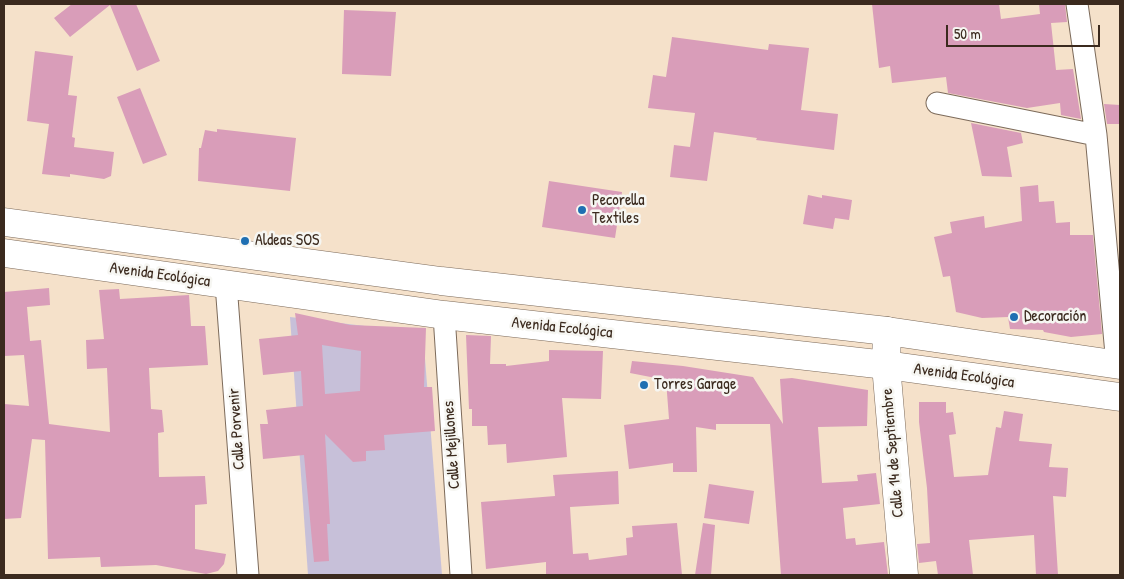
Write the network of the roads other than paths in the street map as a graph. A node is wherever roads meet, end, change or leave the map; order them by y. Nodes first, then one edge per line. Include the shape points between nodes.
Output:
1 (1077, 4) edge
2 (937, 103) dead end
3 (1096, 135) junction
4 (4, 222) edge
5 (4, 253) edge
6 (226, 284) junction
7 (444, 315) junction
8 (887, 331) junction
9 (886, 365) junction
10 (1118, 365) edge
11 (1120, 397) edge
12 (248, 575) edge
13 (461, 575) edge
14 (904, 575) edge

1 - 3 street
2 - 3 street
3 - 10 street
4 - 8 main road, Avenida Ecológica via 441,281
5 - 6 main road, Avenida Ecológica
6 - 7 main road, Avenida Ecológica
6 - 12 street, Calle Porvenir
7 - 9 main road, Avenida Ecológica
7 - 13 street, Calle Mejillones
8 - 9 main road, Calle 14 de Septiembre
8 - 10 main road, Avenida Ecológica
9 - 11 main road, Avenida Ecológica
9 - 14 main road, Calle 14 de Septiembre

